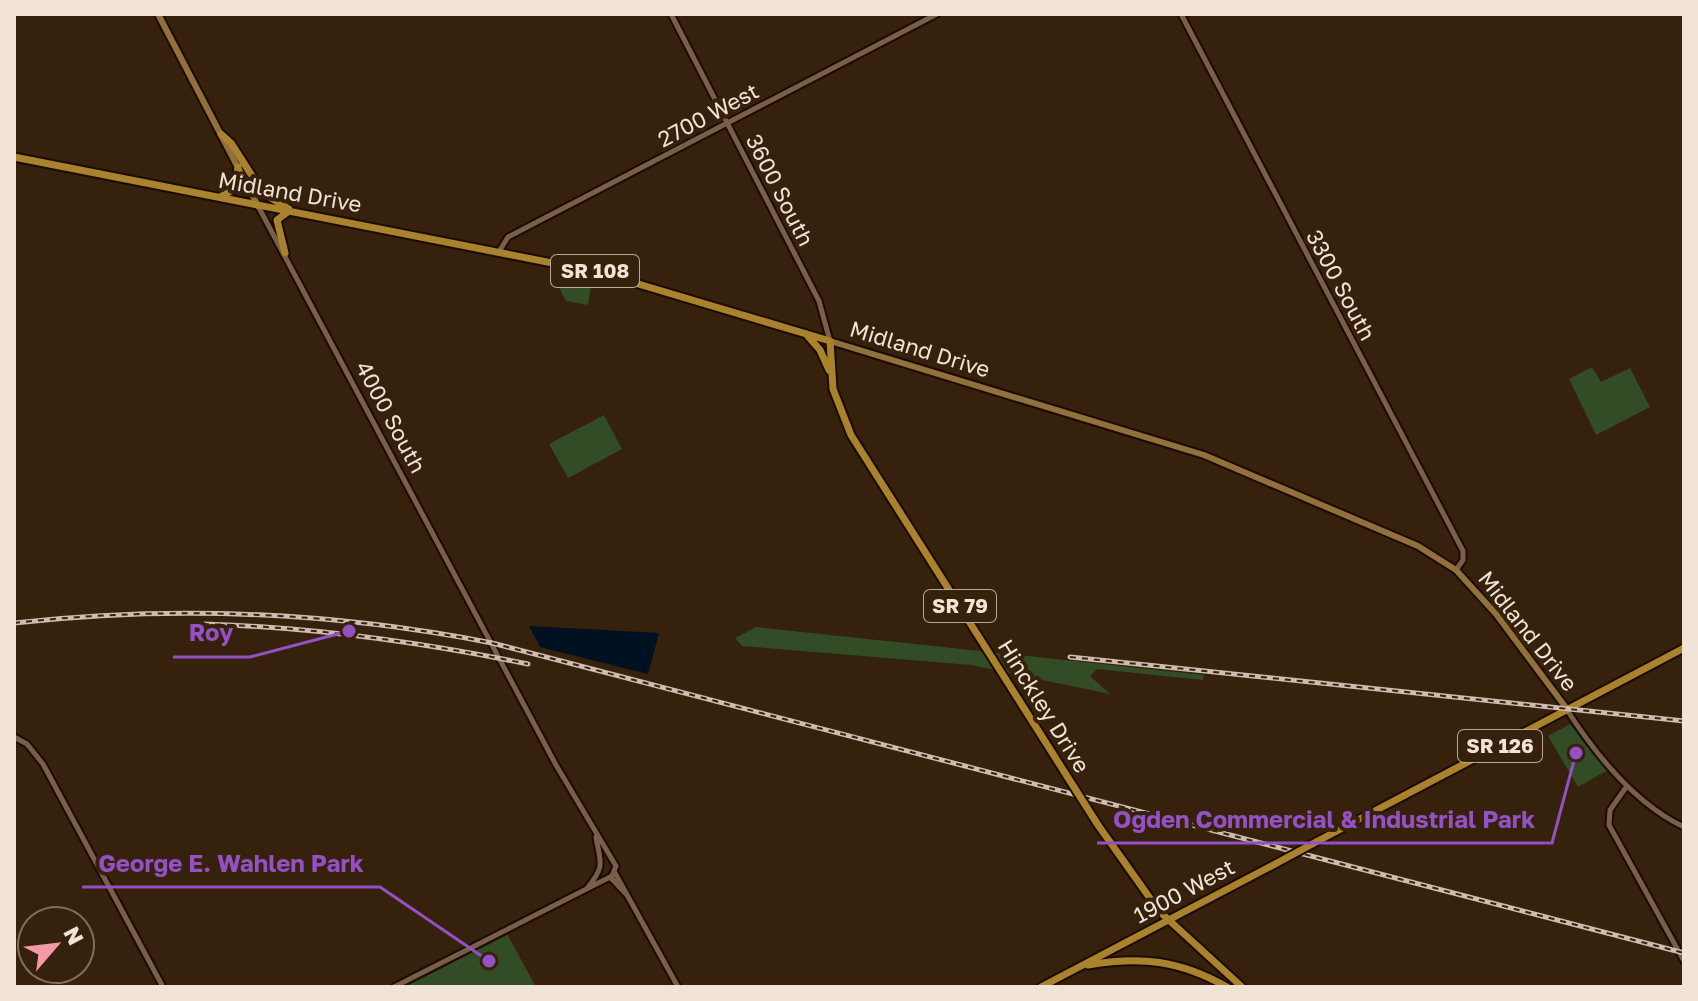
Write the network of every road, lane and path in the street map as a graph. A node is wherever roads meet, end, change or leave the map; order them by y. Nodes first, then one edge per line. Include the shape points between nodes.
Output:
1 (158, 14) edge
2 (671, 14) edge
3 (937, 14) edge
4 (1181, 14) edge
5 (728, 123) junction
6 (221, 134) junction
7 (14, 157) edge
8 (238, 167) junction
9 (218, 197) junction
10 (258, 206) junction
11 (291, 210) junction
12 (500, 250) junction
13 (285, 253) junction
14 (806, 333) junction
15 (830, 341) junction
16 (831, 372) junction
17 (1456, 570) junction
18 (1684, 648) edge
19 (1567, 709) junction
20 (14, 737) edge
21 (1627, 786) junction
22 (1684, 827) edge
23 (596, 836) junction
24 (610, 860) junction
25 (601, 863) junction
26 (599, 872) junction
27 (610, 876) junction
28 (588, 887) junction
29 (1169, 920) junction
30 (1684, 961) edge
31 (1082, 966) junction
32 (1233, 977) junction
33 (163, 987) edge
34 (394, 987) edge
35 (678, 987) edge
36 (1041, 987) edge
37 (1227, 987) edge
38 (1242, 987) edge
39 (1251, 987) edge

1 - 6 main road, 4000 South
2 - 5 street, 3600 South
3 - 5 street, 2700 West
4 - 17 street, 3300 South via 1463,551
5 - 12 street, 2700 West via 508,237
5 - 15 street, 3600 South via 819,301
6 - 8 main road, 4000 South
6 - 11 main road via 263,193
7 - 9 main road, Midland Drive / SR 108
8 - 9 main road via 235,189
8 - 10 main road, 4000 South
9 - 10 main road, Midland Drive / SR 108
10 - 11 main road, Midland Drive / SR 108
10 - 13 street, 4000 South
11 - 12 main road, Midland Drive / SR 108
11 - 13 main road via 277,220
12 - 14 main road, Midland Drive / SR 108 via 598,272
13 - 23 street, 4000 South
14 - 15 main road, Midland Drive / SR 108
14 - 16 main road
15 - 16 main road, Hinckley Drive / SR 79
15 - 17 main road, Midland Drive / SR 108 via 1204,455 1418,546
16 - 29 main road, Hinckley Drive / SR 79, bridge via 851,435 1098,825 1140,888
17 - 19 main road, Midland Drive / SR 108
18 - 19 main road, 1900 West / SR 126
19 - 21 street, Midland Drive
19 - 29 main road, 1900 West / SR 126, bridge
20 - 33 street via 43,764
21 - 22 street, Midland Drive
21 - 30 street via 1609,813 1609,825
23 - 24 street, 4000 South
23 - 25 street, 4000 South
24 - 25 street
24 - 27 street, 4000 South via 615,864
25 - 26 street
26 - 27 street
26 - 28 street
27 - 28 street
27 - 35 street via 627,895
28 - 34 street
29 - 31 main road, 1900 West / SR 126
29 - 32 main road, Hinckley Drive / SR 79
31 - 36 main road, 1900 West / SR 126
31 - 37 main road via 1161,960
32 - 38 main road, Hinckley Drive / SR 79
32 - 39 main road, Hinckley Drive / SR 79

